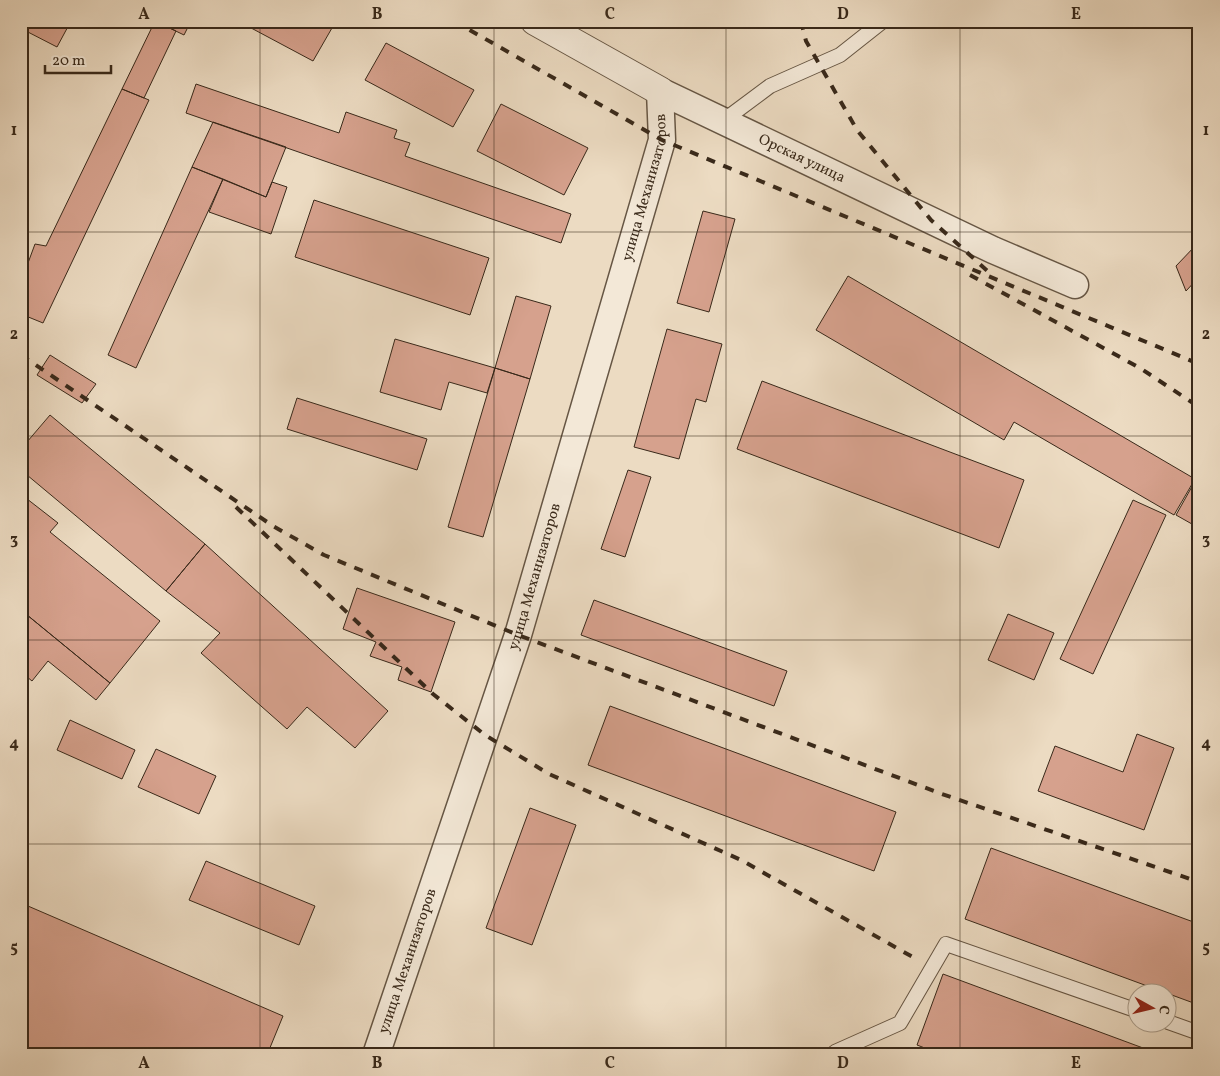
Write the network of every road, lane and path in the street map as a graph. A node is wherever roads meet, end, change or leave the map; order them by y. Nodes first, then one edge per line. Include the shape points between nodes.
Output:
1 (535, 21) edge
2 (883, 21) edge
3 (660, 91) junction
4 (724, 121) junction
5 (1075, 285) dead end
6 (1128, 1008) edge
7 (1178, 1026) edge
8 (1199, 1033) edge
9 (376, 1055) edge
10 (834, 1055) edge

1 - 3 street, Орская улица
2 - 4 lane via 840,55 770,86
3 - 4 street, Орская улица
3 - 9 street, улица Механизаторов via 662,140 518,635
4 - 5 street, Орская улица via 993,250
6 - 10 lane via 946,944 900,1023
7 - 8 lane

